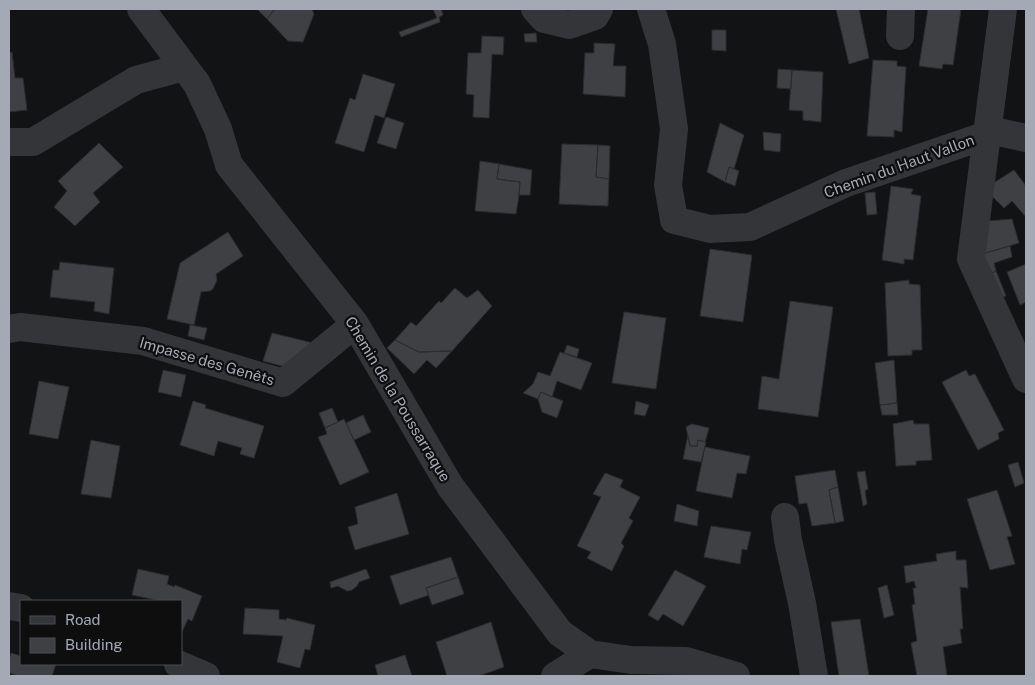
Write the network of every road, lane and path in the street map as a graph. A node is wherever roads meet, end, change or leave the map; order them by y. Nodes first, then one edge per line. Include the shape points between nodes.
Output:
1 (141, 9) edge
2 (535, 9) edge
3 (599, 9) edge
4 (651, 9) edge
5 (902, 9) edge
6 (1002, 10) edge
7 (900, 36) dead end
8 (184, 67) junction
9 (987, 135) junction
10 (1026, 138) edge
11 (9, 142) edge
12 (355, 324) junction
13 (9, 328) edge
14 (1026, 380) edge
15 (785, 517) dead end
16 (590, 654) junction
17 (180, 665) edge
18 (206, 676) edge
19 (555, 676) edge
20 (736, 676) edge
21 (814, 676) edge

1 - 8 street, Chemin de la Poussarraque
2 - 3 street via 544,19 569,26 595,16
4 - 9 street, Chemin du Haut Vallon via 662,44 674,129 668,186 674,220 710,229 750,227 846,183
5 - 7 street
6 - 9 street
8 - 11 street via 136,80 33,142
8 - 12 street, Chemin de la Poussarraque via 197,84 218,129 229,165
9 - 10 street via 998,132
9 - 14 street via 971,259
12 - 13 street, Impasse des Genêts via 283,383 143,341
12 - 16 street, Chemin de la Poussarraque via 450,486 560,633
15 - 21 street
16 - 19 street
16 - 20 street, Chemin de la Poussarraque via 631,660 686,661
17 - 18 street

